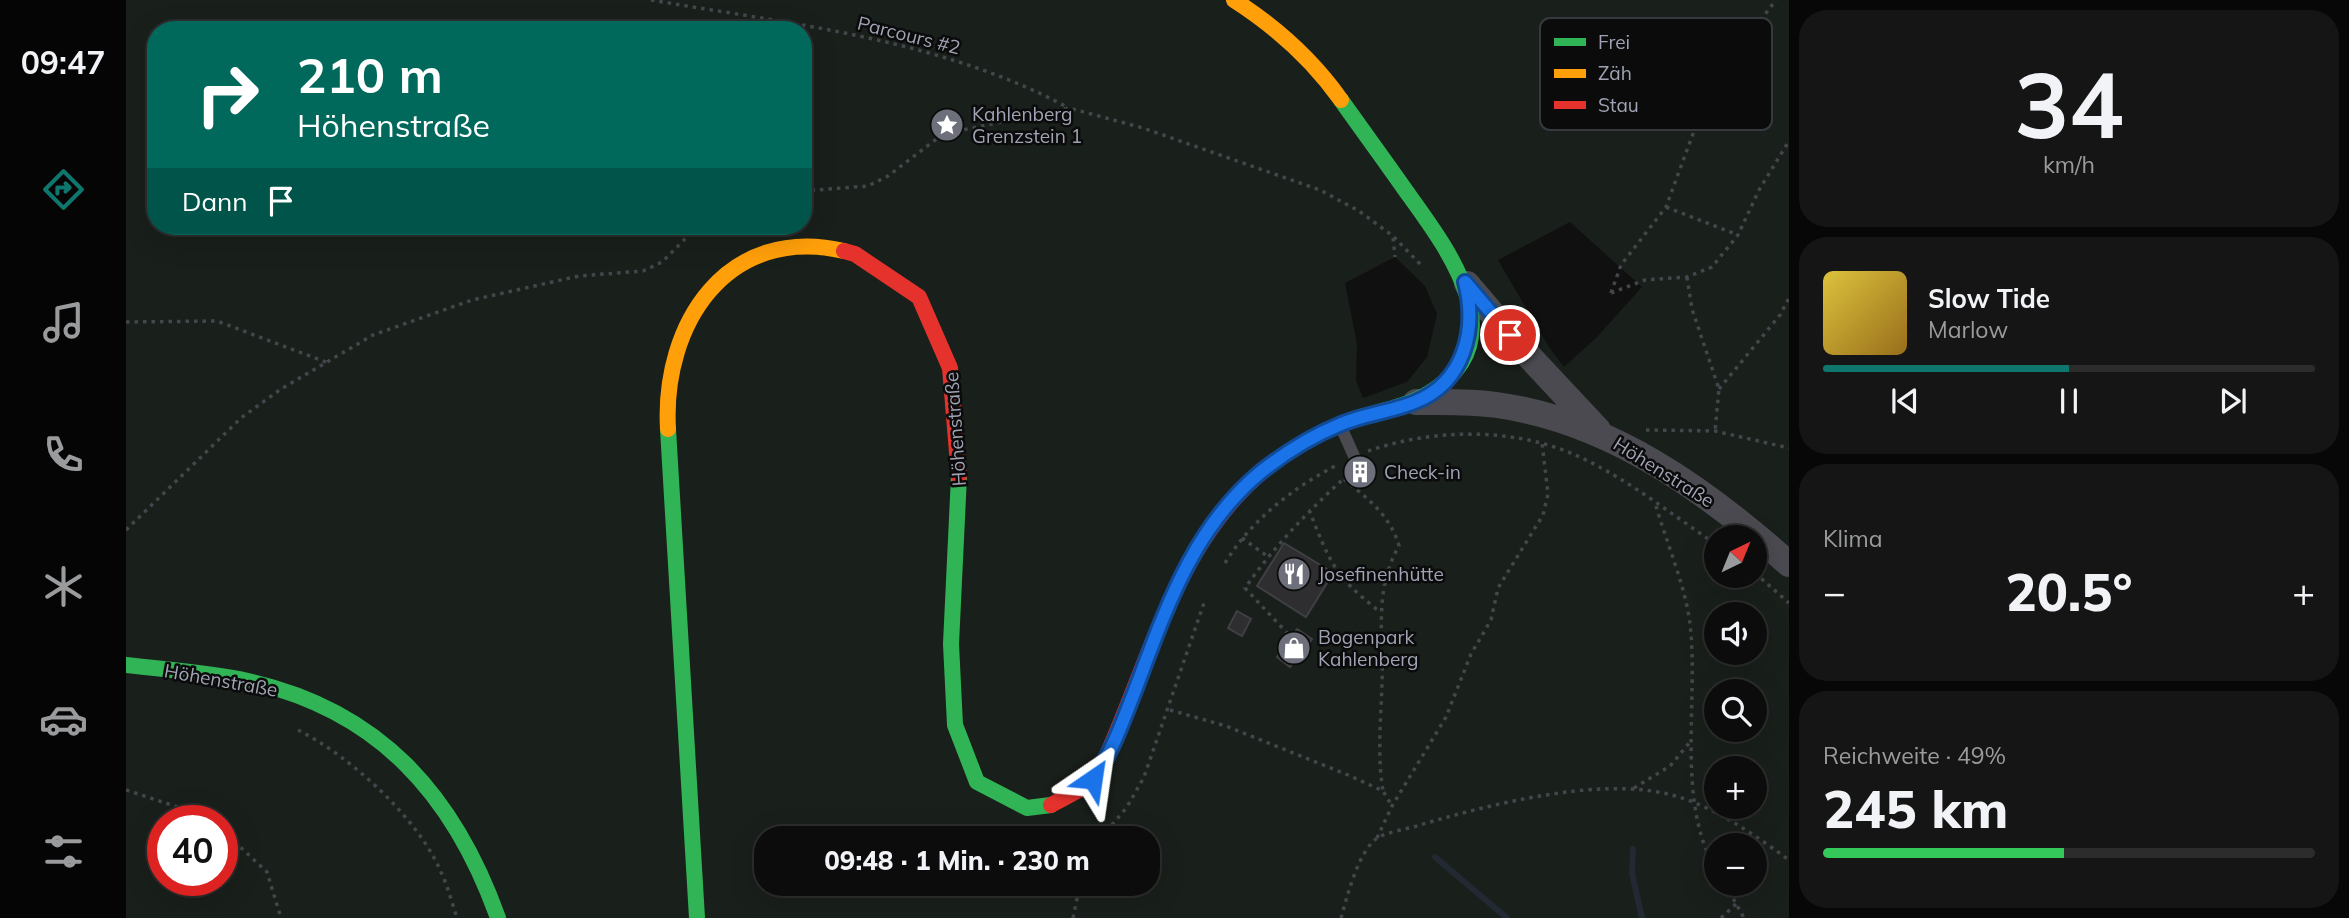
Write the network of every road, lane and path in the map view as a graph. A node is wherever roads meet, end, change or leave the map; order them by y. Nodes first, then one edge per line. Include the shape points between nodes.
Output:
1 (651, 0) edge
2 (1234, 0) edge
3 (1776, 0) edge
4 (1762, 18) edge
5 (775, 21) edge
6 (812, 27) edge
7 (1069, 108) junction
8 (1694, 130) edge
9 (1789, 141) edge
10 (812, 190) edge
11 (1666, 207) junction
12 (689, 235) edge
13 (1738, 235) junction
14 (1393, 236) junction
15 (1395, 257) dead end
16 (1427, 271) dead end
17 (1687, 277) junction
18 (1465, 282) junction
19 (1789, 299) edge
20 (126, 322) edge
21 (326, 362) junction
22 (1719, 389) junction
23 (1416, 402) junction
24 (1340, 424) junction
25 (1642, 430) dead end
26 (1715, 430) junction
27 (1602, 434) junction
28 (1542, 443) junction
29 (1789, 448) edge
30 (1354, 456) junction
31 (1344, 479) junction
32 (1656, 503) junction
33 (1309, 510) junction
34 (126, 530) edge
35 (1704, 536) edge
36 (1242, 538) junction
37 (1267, 556) junction
38 (1789, 564) edge
39 (1218, 573) dead end
40 (1768, 584) edge
41 (1207, 594) dead end
42 (1789, 603) edge
43 (1379, 611) junction
44 (1288, 634) dead end
45 (126, 665) edge
46 (1169, 709) junction
47 (291, 726) dead end
48 (1691, 741) junction
49 (126, 790) edge
50 (1632, 790) junction
51 (1383, 791) junction
52 (1696, 802) junction
53 (172, 805) edge
54 (1392, 806) junction
55 (1111, 826) edge
56 (1377, 838) junction
57 (1704, 841) edge
58 (238, 845) edge
59 (1789, 860) edge
60 (1078, 896) edge
61 (1733, 896) edge
62 (1737, 903) junction
63 (281, 918) edge
64 (457, 918) edge
65 (498, 918) edge
66 (697, 918) edge
67 (1073, 918) edge
68 (1341, 918) edge
69 (1721, 918) edge
70 (1744, 918) edge

1 - 5 path, Parcours #2
2 - 18 street, Höhenstraße via 1277,29 1322,74 1433,227
3 - 4 path
6 - 7 path, Parcours #2 via 943,57 1024,84
7 - 10 path via 943,134 868,186
7 - 14 path via 1143,128 1320,190
8 - 11 path
9 - 13 path
11 - 13 path
11 - 17 path via 1621,265 1611,293 1645,280
12 - 21 path via 662,262 643,271 579,276 472,300 373,335
13 - 17 path via 1712,267
14 - 15 path
14 - 16 path
17 - 22 path via 1692,309
18 - 23 street, Höhenstraße via 1471,312 1468,343 1457,365
18 - 27 street, Höhenstraße
19 - 22 path
20 - 21 path via 217,321
21 - 34 path via 241,418
22 - 26 path
23 - 24 street, Höhenstraße
23 - 27 street, Höhenstraße via 1497,405
24 - 30 lane
24 - 66 street, Höhenstraße via 1262,472 1198,543 1175,585 1111,749 1093,779 1067,799 1047,807 1013,805 982,787 971,774 952,726 959,494 953,376 940,328 909,284 888,268 845,251 818,246 783,248 739,265 718,280 694,309 680,336 667,406
25 - 26 path
26 - 29 path
27 - 38 street, Höhenstraße via 1734,516
28 - 30 path via 1432,435
28 - 32 path via 1608,472
28 - 54 path via 1548,494 1543,515 1499,588 1491,621 1471,654 1446,717
30 - 31 path via 1359,466
30 - 36 path via 1296,489
31 - 33 path
31 - 43 path via 1394,529 1399,546 1388,565
32 - 35 path
32 - 48 path via 1690,622
33 - 37 path
33 - 43 path via 1330,562 1348,587
36 - 37 path
36 - 39 path
37 - 44 path via 1245,588
40 - 42 path
41 - 46 path
43 - 51 path via 1378,764
45 - 65 street, Höhenstraße via 248,681 281,690 312,701 377,738 445,806 473,854
46 - 51 path via 1226,726
46 - 55 path via 1144,777
47 - 64 path via 324,743 363,774 420,836 441,871
48 - 50 path via 1670,766
48 - 52 path
49 - 53 path
50 - 52 path
50 - 56 path via 1549,795 1462,813
51 - 54 path
52 - 57 path
52 - 59 path
54 - 56 path
56 - 68 path via 1356,870
58 - 63 path via 267,872
60 - 67 path
61 - 62 path
62 - 69 path
62 - 70 path

